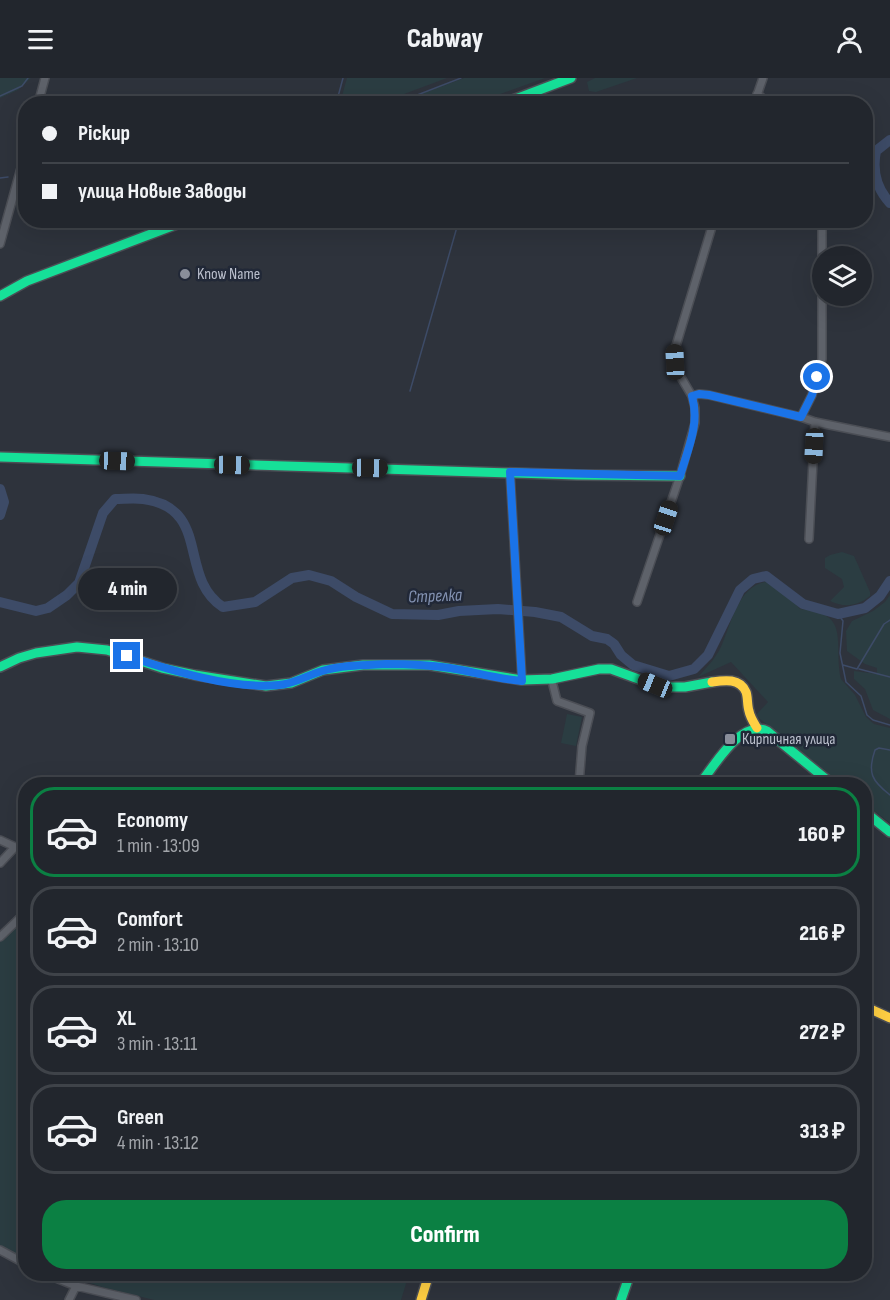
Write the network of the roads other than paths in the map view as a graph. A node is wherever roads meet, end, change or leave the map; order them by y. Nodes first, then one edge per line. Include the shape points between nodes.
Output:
1 (45, 78) edge
2 (571, 78) edge
3 (763, 78) edge
4 (757, 94) joint
5 (40, 96) edge
6 (523, 96) edge
7 (760, 96) edge
8 (18, 179) edge
9 (167, 228) edge
10 (712, 228) edge
11 (822, 228) edge
12 (0, 244) edge
13 (822, 246) edge
14 (0, 296) edge
15 (822, 306) edge
16 (692, 396) junction
17 (801, 417) junction
18 (815, 422) junction
19 (890, 436) edge
20 (0, 457) edge
21 (510, 472) junction
22 (680, 476) junction
23 (809, 539) dead end
24 (638, 603) dead end
25 (0, 667) edge
26 (552, 680) junction
27 (522, 681) junction
28 (754, 728) junction
29 (580, 777) edge
30 (706, 777) edge
31 (823, 777) edge
32 (872, 817) edge
33 (890, 832) edge
34 (0, 840) edge
35 (15, 848) junction
36 (18, 849) edge
37 (0, 863) edge
38 (18, 920) edge
39 (0, 937) edge
40 (872, 1010) edge
41 (890, 1018) edge
42 (0, 1250) edge
43 (18, 1260) edge
44 (64, 1281) edge
45 (427, 1281) edge
46 (628, 1281) edge
47 (76, 1286) junction
48 (69, 1300) edge
49 (136, 1300) edge
50 (421, 1300) edge
51 (621, 1300) edge

1 - 5 street
2 - 6 street
3 - 4 street
4 - 7 street
8 - 12 street
9 - 14 street via 27,281
10 - 16 street via 675,350 679,374
11 - 13 street
15 - 17 street via 822,359
16 - 17 street via 709,395
16 - 22 street via 695,423
17 - 18 street
18 - 19 street
18 - 23 street
20 - 21 street
21 - 22 street
21 - 27 street
22 - 24 street
25 - 27 street via 36,653 84,647 244,684 279,685 323,670 388,664 429,665
26 - 27 street
26 - 28 street via 606,669 667,687 733,681 746,692
26 - 29 street via 557,701 590,713
28 - 30 street via 741,734
28 - 31 street via 767,731
32 - 33 street
34 - 35 street
35 - 36 street
35 - 37 street
38 - 39 street
40 - 41 street
42 - 43 street
44 - 47 street
45 - 50 street
46 - 51 street
47 - 48 street
47 - 49 street

